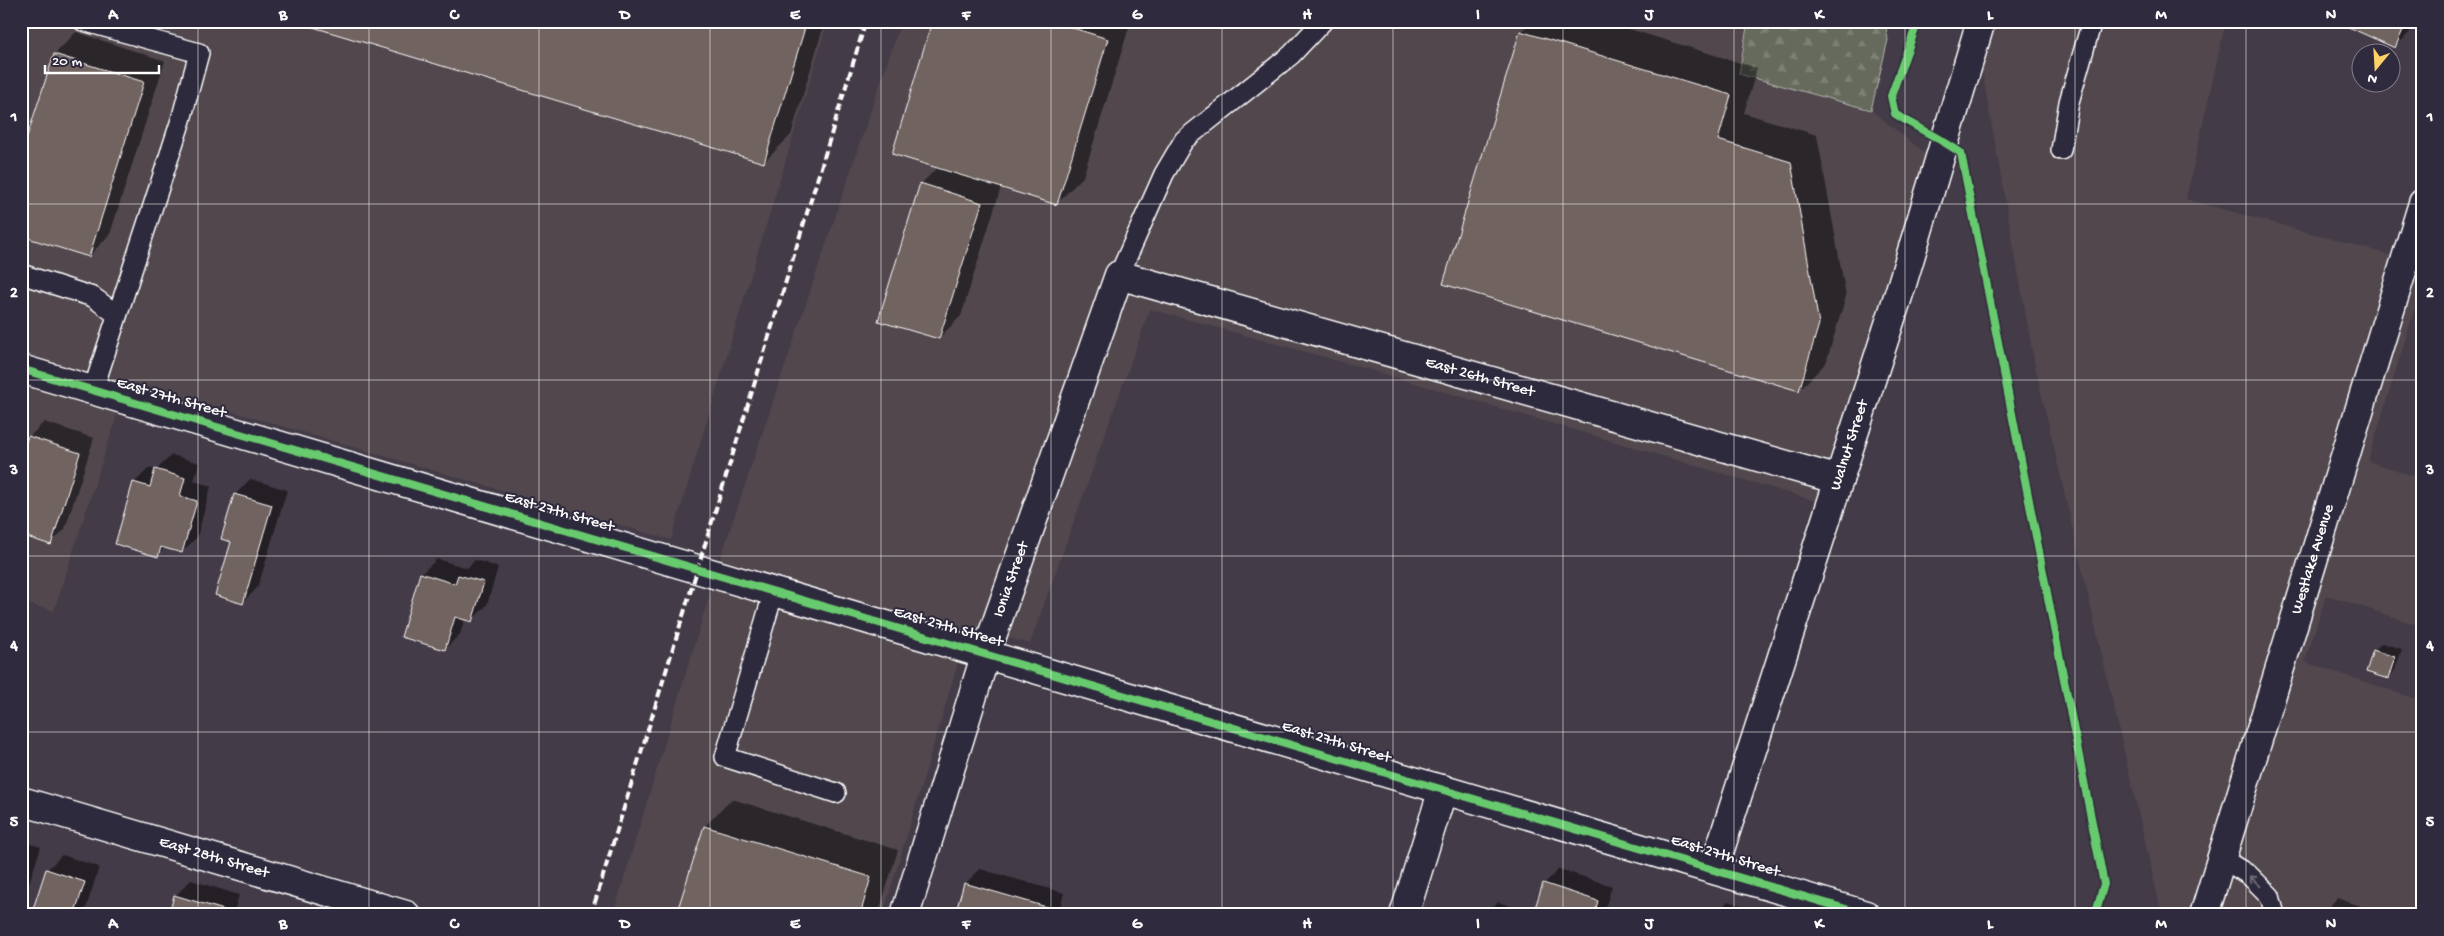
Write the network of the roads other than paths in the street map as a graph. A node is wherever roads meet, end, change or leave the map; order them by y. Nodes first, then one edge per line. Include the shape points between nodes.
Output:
1 (84, 21) edge
2 (1322, 21) edge
3 (1981, 21) edge
4 (2092, 21) edge
5 (2061, 150) dead end
6 (2423, 203) edge
7 (21, 274) edge
8 (1119, 275) junction
9 (116, 314) junction
10 (21, 370) edge
11 (93, 390) junction
12 (1839, 480) junction
13 (774, 591) junction
14 (986, 653) junction
15 (1443, 789) junction
16 (836, 793) dead end
17 (21, 801) edge
18 (2222, 858) junction
19 (1714, 868) junction
20 (406, 915) edge
21 (905, 915) edge
22 (1404, 915) edge
23 (1866, 915) edge
24 (2204, 915) edge
25 (2275, 915) edge

1 - 9 lane via 199,53 181,120
2 - 8 lane via 1291,54 1184,140 1164,174
3 - 12 street, Walnut Street
4 - 5 lane via 2069,102
6 - 18 street, Westlake Avenue
7 - 9 lane via 93,297
8 - 12 street, East 26th Street
8 - 14 street, Ionia Street
9 - 11 lane
10 - 11 street, East 27th Street
11 - 13 street, East 27th Street
12 - 19 street, Walnut Street
13 - 14 street, East 27th Street
13 - 16 lane via 725,758
14 - 15 street, East 27th Street
14 - 21 street, Ionia Street
15 - 19 street, East 27th Street
15 - 22 street
17 - 20 street, East 28th Street
18 - 24 street, Westlake Avenue
25 -> 18 lane via 2270,896 2249,875
19 - 23 street, East 27th Street

